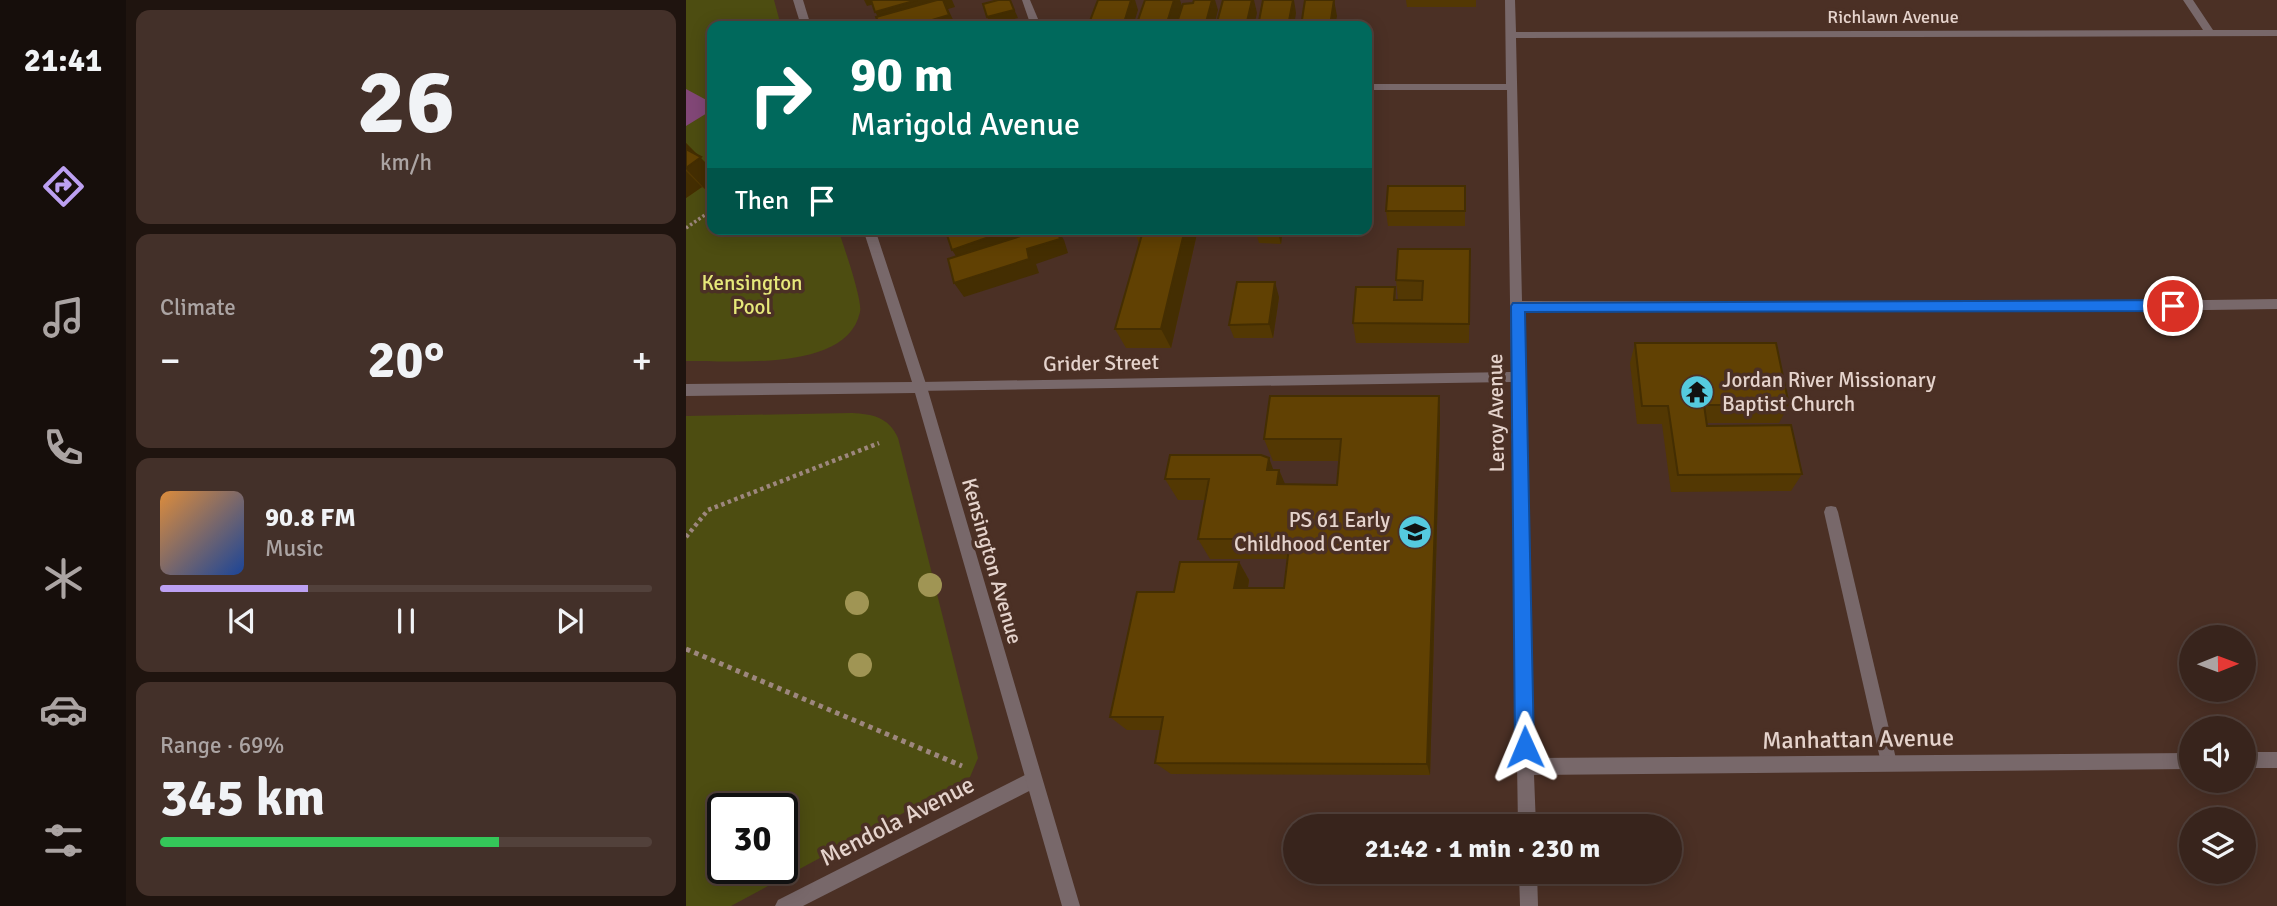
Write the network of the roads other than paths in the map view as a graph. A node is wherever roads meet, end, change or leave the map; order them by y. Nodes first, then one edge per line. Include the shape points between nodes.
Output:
1 (798, 0) edge
2 (1510, 0) edge
3 (2188, 0) edge
4 (1026, 1) edge
5 (804, 21) edge
6 (1033, 21) edge
7 (2210, 33) junction
8 (2277, 33) edge
9 (1510, 35) junction
10 (1372, 87) edge
11 (1510, 87) junction
12 (871, 235) edge
13 (2277, 304) edge
14 (1518, 306) junction
15 (1517, 377) junction
16 (920, 387) junction
17 (686, 390) edge
18 (1831, 512) dead end
19 (2256, 760) edge
20 (2277, 760) edge
21 (2179, 761) edge
22 (1889, 763) junction
23 (1525, 767) junction
24 (1033, 780) junction
25 (1527, 814) edge
26 (1528, 884) edge
27 (784, 906) edge
28 (1071, 906) edge
29 (1529, 906) edge

1 - 5 street
2 - 9 street, Leroy Avenue
3 - 7 street
4 - 6 street
7 - 8 street, Richlawn Avenue
7 - 9 street, Richlawn Avenue
9 - 11 street, Leroy Avenue
10 - 11 street
11 - 14 street, Leroy Avenue
12 - 16 street, Kensington Avenue
13 - 14 street
14 - 15 street, Leroy Avenue
15 - 16 street, Grider Street
15 - 23 street, Leroy Avenue
16 - 17 street, Grider Street
16 - 24 street, Kensington Avenue
18 - 22 street
19 - 20 street
21 - 22 street, Manhattan Avenue
22 - 23 street, Manhattan Avenue
23 - 25 street, Leroy Avenue
24 - 27 street, Mendola Avenue
24 - 28 street, Kensington Avenue
26 - 29 street

